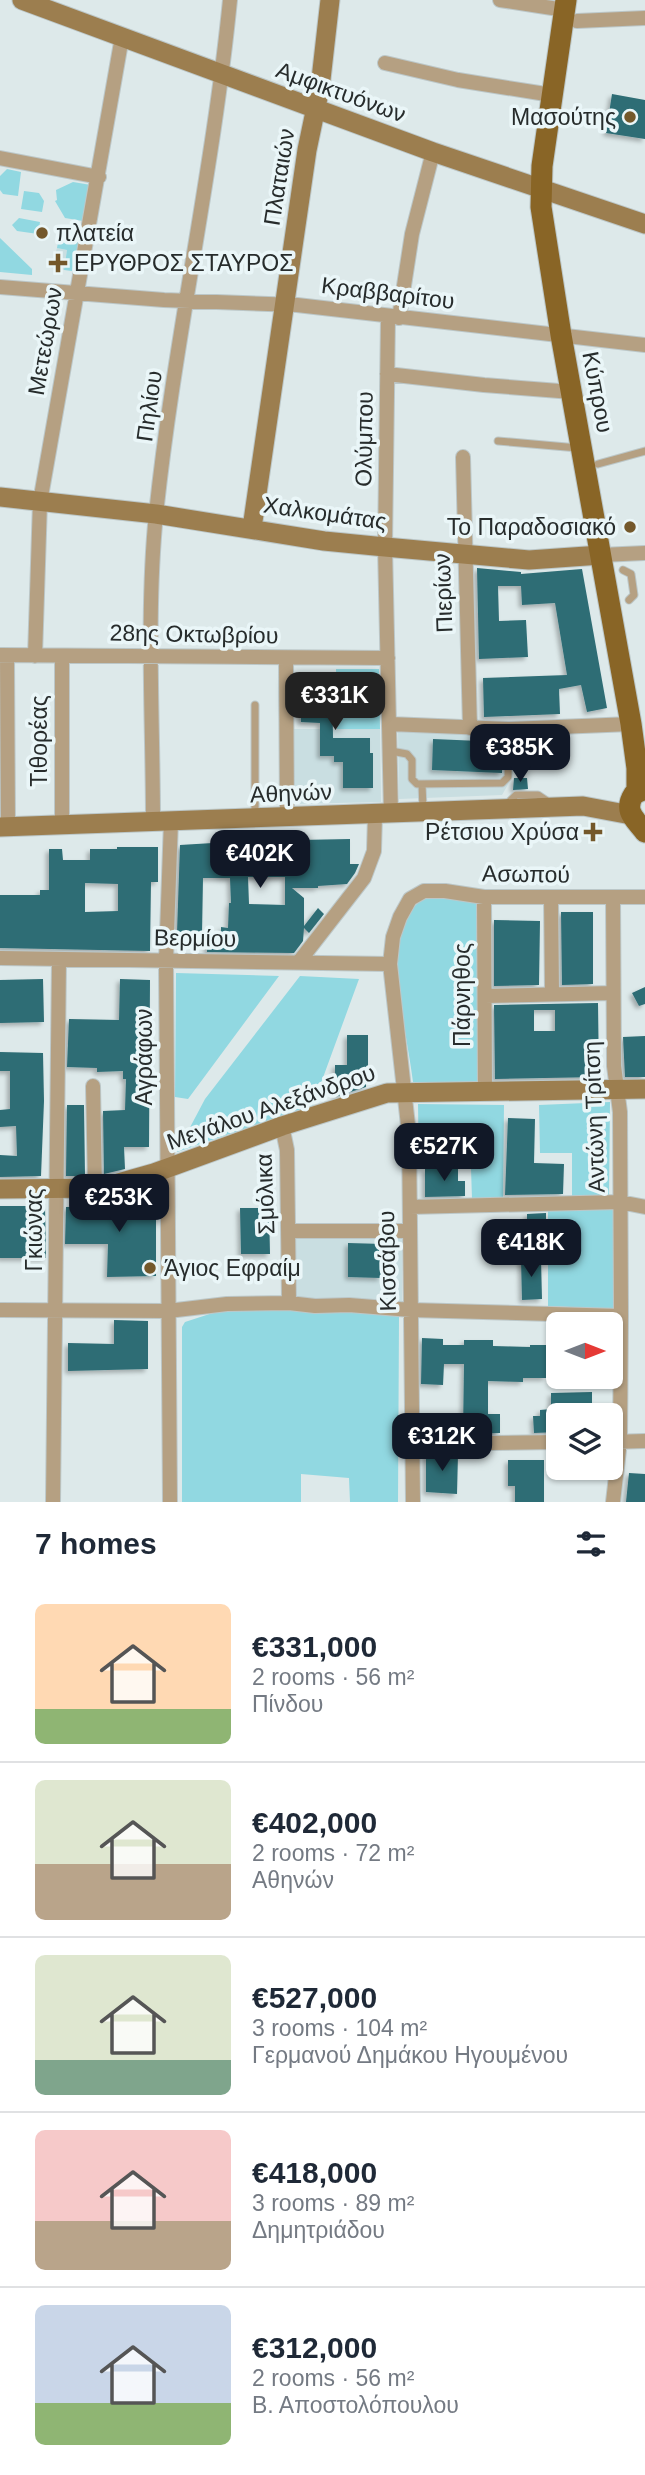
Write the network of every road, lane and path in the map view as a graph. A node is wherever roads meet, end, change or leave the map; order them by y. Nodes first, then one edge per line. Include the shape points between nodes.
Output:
1 (22, 0) edge
2 (230, 0) edge
3 (330, 0) edge
4 (500, 0) edge
5 (55, 6) edge
6 (572, 8) edge
7 (645, 18) edge
8 (122, 37) junction
9 (385, 63) dead end
10 (221, 75) junction
11 (552, 95) junction
12 (316, 109) junction
13 (433, 152) junction
14 (0, 158) edge
15 (99, 177) junction
16 (546, 191) junction
17 (645, 224) edge
18 (0, 287) edge
19 (76, 293) junction
20 (187, 301) junction
21 (284, 305) junction
22 (394, 317) junction
23 (567, 336) junction
24 (645, 345) edge
25 (387, 374) junction
26 (572, 392) junction
27 (498, 441) dead end
28 (582, 448) junction
29 (645, 451) edge
30 (463, 457) dead end
31 (598, 464) junction
32 (0, 497) edge
33 (40, 502) junction
34 (156, 514) junction
35 (253, 528) junction
36 (385, 547) junction
37 (465, 552) junction
38 (645, 553) edge
39 (613, 560) junction
40 (629, 600) dead end
41 (152, 655) junction
42 (3, 656) edge
43 (35, 656) junction
44 (62, 656) junction
45 (286, 658) junction
46 (388, 658) junction
47 (255, 705) dead end
48 (390, 724) junction
49 (639, 724) edge
50 (470, 728) junction
51 (509, 729) junction
52 (645, 747) edge
53 (397, 752) junction
54 (422, 785) junction
55 (547, 801) dead end
56 (507, 803) dead end
57 (639, 810) edge
58 (423, 813) junction
59 (383, 814) junction
60 (287, 818) junction
61 (254, 819) junction
62 (162, 822) junction
63 (62, 825) junction
64 (4, 827) edge
65 (484, 897) junction
66 (551, 897) junction
67 (612, 897) junction
68 (645, 897) edge
69 (410, 899) joint
70 (0, 958) edge
71 (59, 959) junction
72 (166, 961) junction
73 (298, 963) junction
74 (390, 964) junction
75 (614, 993) junction
76 (552, 995) junction
77 (485, 996) junction
78 (93, 1086) dead end
79 (617, 1089) junction
80 (645, 1089) edge
81 (405, 1091) junction
82 (485, 1092) junction
83 (282, 1126) junction
84 (167, 1168) junction
85 (0, 1189) edge
86 (95, 1189) junction
87 (57, 1190) junction
88 (620, 1202) junction
89 (410, 1207) junction
90 (645, 1207) edge
91 (289, 1231) junction
92 (410, 1231) junction
93 (289, 1303) junction
94 (0, 1310) edge
95 (56, 1310) junction
96 (411, 1310) junction
97 (168, 1311) junction
98 (621, 1312) edge
99 (546, 1314) edge
100 (623, 1441) edge
101 (645, 1441) edge
102 (546, 1442) edge
103 (412, 1444) junction
104 (614, 1480) edge
105 (53, 1502) edge
106 (170, 1502) edge
107 (413, 1502) edge
108 (613, 1502) edge

1 - 5 street, Αμφικτυόνων
2 - 10 street, Πηλίου
3 - 12 street, Πλαταιών
4 - 6 street
5 - 8 street, Αμφικτυόνων
6 - 7 street
6 - 11 main road, Κύπρου
6 - 16 main road, Κύπρου
8 - 10 street, Αμφικτυόνων
8 - 15 street, Μετεώρων
9 - 11 street
10 - 12 street, Αμφικτυόνων
10 - 20 street, Πηλίου
11 - 16 main road, Κύπρου
12 - 13 street, Αμφικτυόνων
12 - 21 street, Πλαταιών
13 - 16 street, Αμφικτυόνων
13 - 22 street, Ολύμπου
14 - 15 street
15 - 19 street, Μετεώρων
16 - 17 street, Αμφικτυόνων
16 - 23 main road, Κύπρου
18 - 19 street, Κραββαρίτου
19 - 20 street, Κραββαρίτου
19 - 33 street, Μετεώρων
20 - 21 street, Κραββαρίτου
20 - 34 street, Πηλίου
21 - 22 street, Κραββαρίτου
21 - 35 street, Πλαταιών
22 - 23 street, Κραββαρίτου
22 - 25 street, Ολύμπου
23 - 24 street, Κραββαρίτου
23 - 26 main road, Κύπρου
23 - 31 main road, Κύπρου
25 - 26 street
25 - 36 street, Ολύμπου
26 - 28 main road, Κύπρου
27 - 28 lane
28 - 39 main road, Κύπρου
29 - 31 lane
30 - 37 street, Πιερίων
31 - 39 main road, Κύπρου
32 - 33 street, Χαλκομάτας
33 - 34 street, Χαλκομάτας
33 - 43 street, Μετεώρων
34 - 35 street, Χαλκομάτας
34 - 41 street, Πηλίου
35 - 36 street, Χαλκομάτας
36 - 37 street, Χαλκομάτας
36 - 46 street, Ολύμπου
37 - 39 street, Χαλκομάτας via 529,560
37 - 50 street, Πιερίων
38 - 39 street, Χαλκομάτας
39 - 40 lane via 631,573 634,595
39 - 49 main road, Κύπρου
41 - 44 street, 28ης Οκτωβρίου
41 - 45 street, 28ης Οκτωβρίου
41 - 62 street, Πηλίου
42 - 43 street, 28ης Οκτωβρίου
42 - 64 street
43 - 44 street, 28ης Οκτωβρίου
44 - 63 street, Τιθορέας
45 - 46 street, 28ης Οκτωβρίου
45 - 60 street
46 - 48 street, Ολύμπου
47 - 61 lane
48 - 50 street
48 - 53 street, Ολύμπου
49 - 51 street
49 - 52 main road, Κύπρου
49 - 57 main road, Κύπρου
50 - 51 street
51 - 54 lane via 508,777 504,782
53 - 54 lane via 412,760 412,779
53 - 59 street, Ολύμπου
54 - 58 lane
55 - 56 lane via 538,795 516,795
57 - 58 street, Αθηνών via 620,801
58 - 59 street, Αθηνών
59 - 60 street, Αθηνών
59 - 73 street via 364,878
60 - 61 street, Αθηνών
61 - 62 street, Αθηνών
62 - 63 street, Αθηνών
62 - 72 street, Αγράφων
63 - 64 street, Αθηνών
65 - 66 street, Ασωπού
65 - 69 street, Ασωπού via 424,891
65 - 77 street, Πάρνηθος
66 - 67 street, Ασωπού
66 - 76 street
67 - 68 street, Ασωπού
67 - 75 street, Αντώνη Τρίτση
69 - 74 street, Κισσάβου via 394,931
70 - 71 street, Βερμίου
71 - 72 street, Βερμίου
71 - 87 street, Γκιώνας
72 - 73 street, Βερμίου
72 - 84 street, Αγράφων
73 - 74 street, Βερμίου
74 - 81 street, Κισσάβου
75 - 76 street
75 - 79 street, Αντώνη Τρίτση
76 - 77 street
77 - 82 street, Πάρνηθος
78 - 86 street
79 - 80 street, Μεγάλου Αλεξάνδρου
79 - 82 street, Μεγάλου Αλεξάνδρου
79 - 88 street, Αντώνη Τρίτση
81 - 82 street, Μεγάλου Αλεξάνδρου
81 - 83 street, Μεγάλου Αλεξάνδρου via 376,1094
81 - 89 street, Κισσάβου
83 - 84 street, Μεγάλου Αλεξάνδρου
83 - 91 street, Σμόλικα via 288,1150
84 - 86 street, Μεγάλου Αλεξάνδρου
84 - 97 street, Αγράφων
85 - 87 street, Μεγάλου Αλεξάνδρου
86 - 87 street, Μεγάλου Αλεξάνδρου
87 - 95 street, Γκιώνας
88 - 89 street
88 - 90 street
88 - 98 street, Αντώνη Τρίτση
89 - 92 street, Κισσάβου
91 - 92 street
91 - 93 street, Σμόλικα
92 - 96 street, Κισσάβου
93 - 96 street
93 - 97 street
94 - 95 street
95 - 97 street
95 - 105 street, Γκιώνας
96 - 99 street
96 - 103 street, Κισσάβου
97 - 106 street, Αγράφων
100 - 101 street
102 - 103 street
103 - 107 street, Κισσάβου
104 - 108 street, Αντώνη Τρίτση

